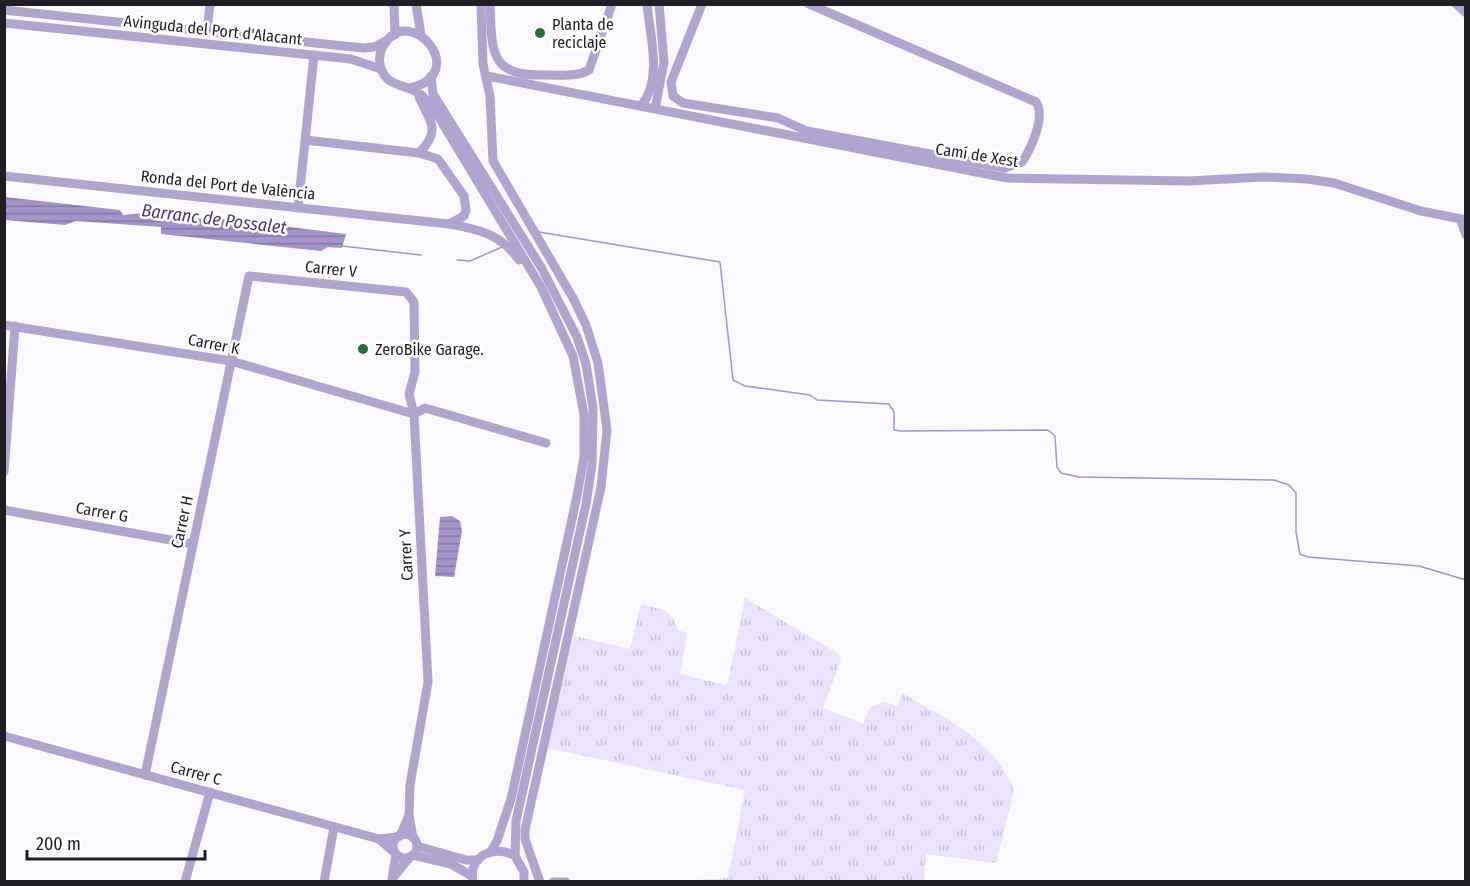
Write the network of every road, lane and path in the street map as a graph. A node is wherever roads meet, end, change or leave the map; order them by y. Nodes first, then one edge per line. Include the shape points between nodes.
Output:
1 (66, 4) edge
2 (210, 4) edge
3 (394, 4) edge
4 (416, 4) edge
5 (481, 4) edge
6 (490, 4) edge
7 (612, 4) edge
8 (647, 4) edge
9 (659, 4) edge
10 (702, 4) edge
11 (809, 4) edge
12 (1456, 4) edge
13 (4, 10) edge
14 (1466, 13) edge
15 (65, 16) junction
16 (4, 23) edge
17 (207, 31) junction
18 (395, 35) junction
19 (421, 35) junction
20 (386, 41) junction
21 (314, 55) junction
22 (381, 69) junction
23 (431, 76) junction
24 (487, 76) junction
25 (413, 90) junction
26 (641, 106) junction
27 (655, 109) junction
28 (306, 140) junction
29 (419, 153) junction
30 (4, 176) edge
31 (298, 208) junction
32 (1463, 219) edge
33 (449, 224) junction
34 (1466, 235) edge
35 (249, 276) joint
36 (410, 294) joint
37 (4, 325) edge
38 (15, 326) junction
39 (231, 361) junction
40 (414, 414) junction
41 (584, 425) junction
42 (546, 443) dead end
43 (4, 472) edge
44 (4, 510) edge
45 (193, 544) junction
46 (4, 736) edge
47 (145, 775) junction
48 (210, 792) junction
49 (409, 815) junction
50 (334, 827) junction
51 (399, 836) junction
52 (379, 839) junction
53 (415, 842) junction
54 (491, 851) junction
55 (395, 853) junction
56 (411, 856) junction
57 (515, 856) junction
58 (478, 860) junction
59 (472, 879) edge
60 (392, 880) edge
61 (185, 882) edge
62 (324, 882) edge
63 (524, 882) edge
64 (540, 882) edge
65 (553, 882) edge
66 (566, 882) edge

1 - 15 street
2 - 17 street
3 - 18 street
4 - 19 street
5 - 24 street
6 - 7 street via 491,43 498,63 507,70 537,76 589,70
8 - 26 street via 654,71 650,93
9 - 27 street via 664,62
10 - 11 street via 671,82 673,96 683,103 778,118 807,131 1005,168 1022,162 1040,119 1036,102
12 - 14 street
13 - 15 street, Avinguda del Port d'Alacant
15 - 17 street, Avinguda del Port d'Alacant
16 - 21 street, Avinguda del Port d'Alacant
17 - 20 street, Avinguda del Port d'Alacant via 363,48
18 - 19 street via 406,31
18 - 20 street
19 - 23 street via 436,53
20 - 22 street via 380,57
21 - 22 street, Avinguda del Port d'Alacant via 351,59
21 - 28 street
22 - 25 street via 390,82
23 - 25 street
23 - 57 street via 433,94 562,304 586,364 593,408 593,456 586,504 516,821
24 - 26 street, Camí de Xest
24 - 64 street via 493,161 586,325 598,363 608,430 601,487 525,830
25 - 29 street via 433,131 429,143
25 - 41 street via 435,111 557,316 581,387
26 - 27 street, Camí de Xest
27 - 32 street, Camí de Xest via 1007,178 1307,178
28 - 29 street
28 - 31 street
29 - 33 street via 438,159 464,196 464,216
30 - 31 street, Ronda del Port de València
31 - 33 street, Ronda del Port de València
32 - 34 street
33 - 41 street, Ronda del Port de València via 488,232 501,241 535,284 567,351
35 - 36 street, Carrer V
35 - 39 street, Carrer H
36 - 40 street, Carrer Y via 414,302 415,372 409,394
37 - 38 street, Carrer K
38 - 39 street, Carrer K
38 - 43 street
39 - 40 street, Carrer K
39 - 45 street, Carrer H
40 - 42 street, Carrer K via 425,408
40 - 49 street, Carrer Y via 428,682 410,785
41 - 54 street via 584,456 575,506 511,799
44 - 45 street, Carrer G
45 - 47 street, Carrer H
46 - 47 street, Carrer C
47 - 48 street, Carrer C
48 - 50 street, Carrer C
48 - 61 street
49 - 51 street, Carrer Y
49 - 53 street, Carrer Y
50 - 52 street, Carrer C
50 - 62 street
51 - 52 street, Carrer C
51 - 53 street
51 - 55 street via 393,845
52 - 55 street, Carrer C
53 - 56 street
53 - 58 street via 466,860
54 - 57 street
54 - 58 street
55 - 56 street via 403,858
55 - 60 street
56 - 59 street via 451,864
56 - 60 street
57 - 63 street via 524,872
58 - 59 street
65 - 66 street

